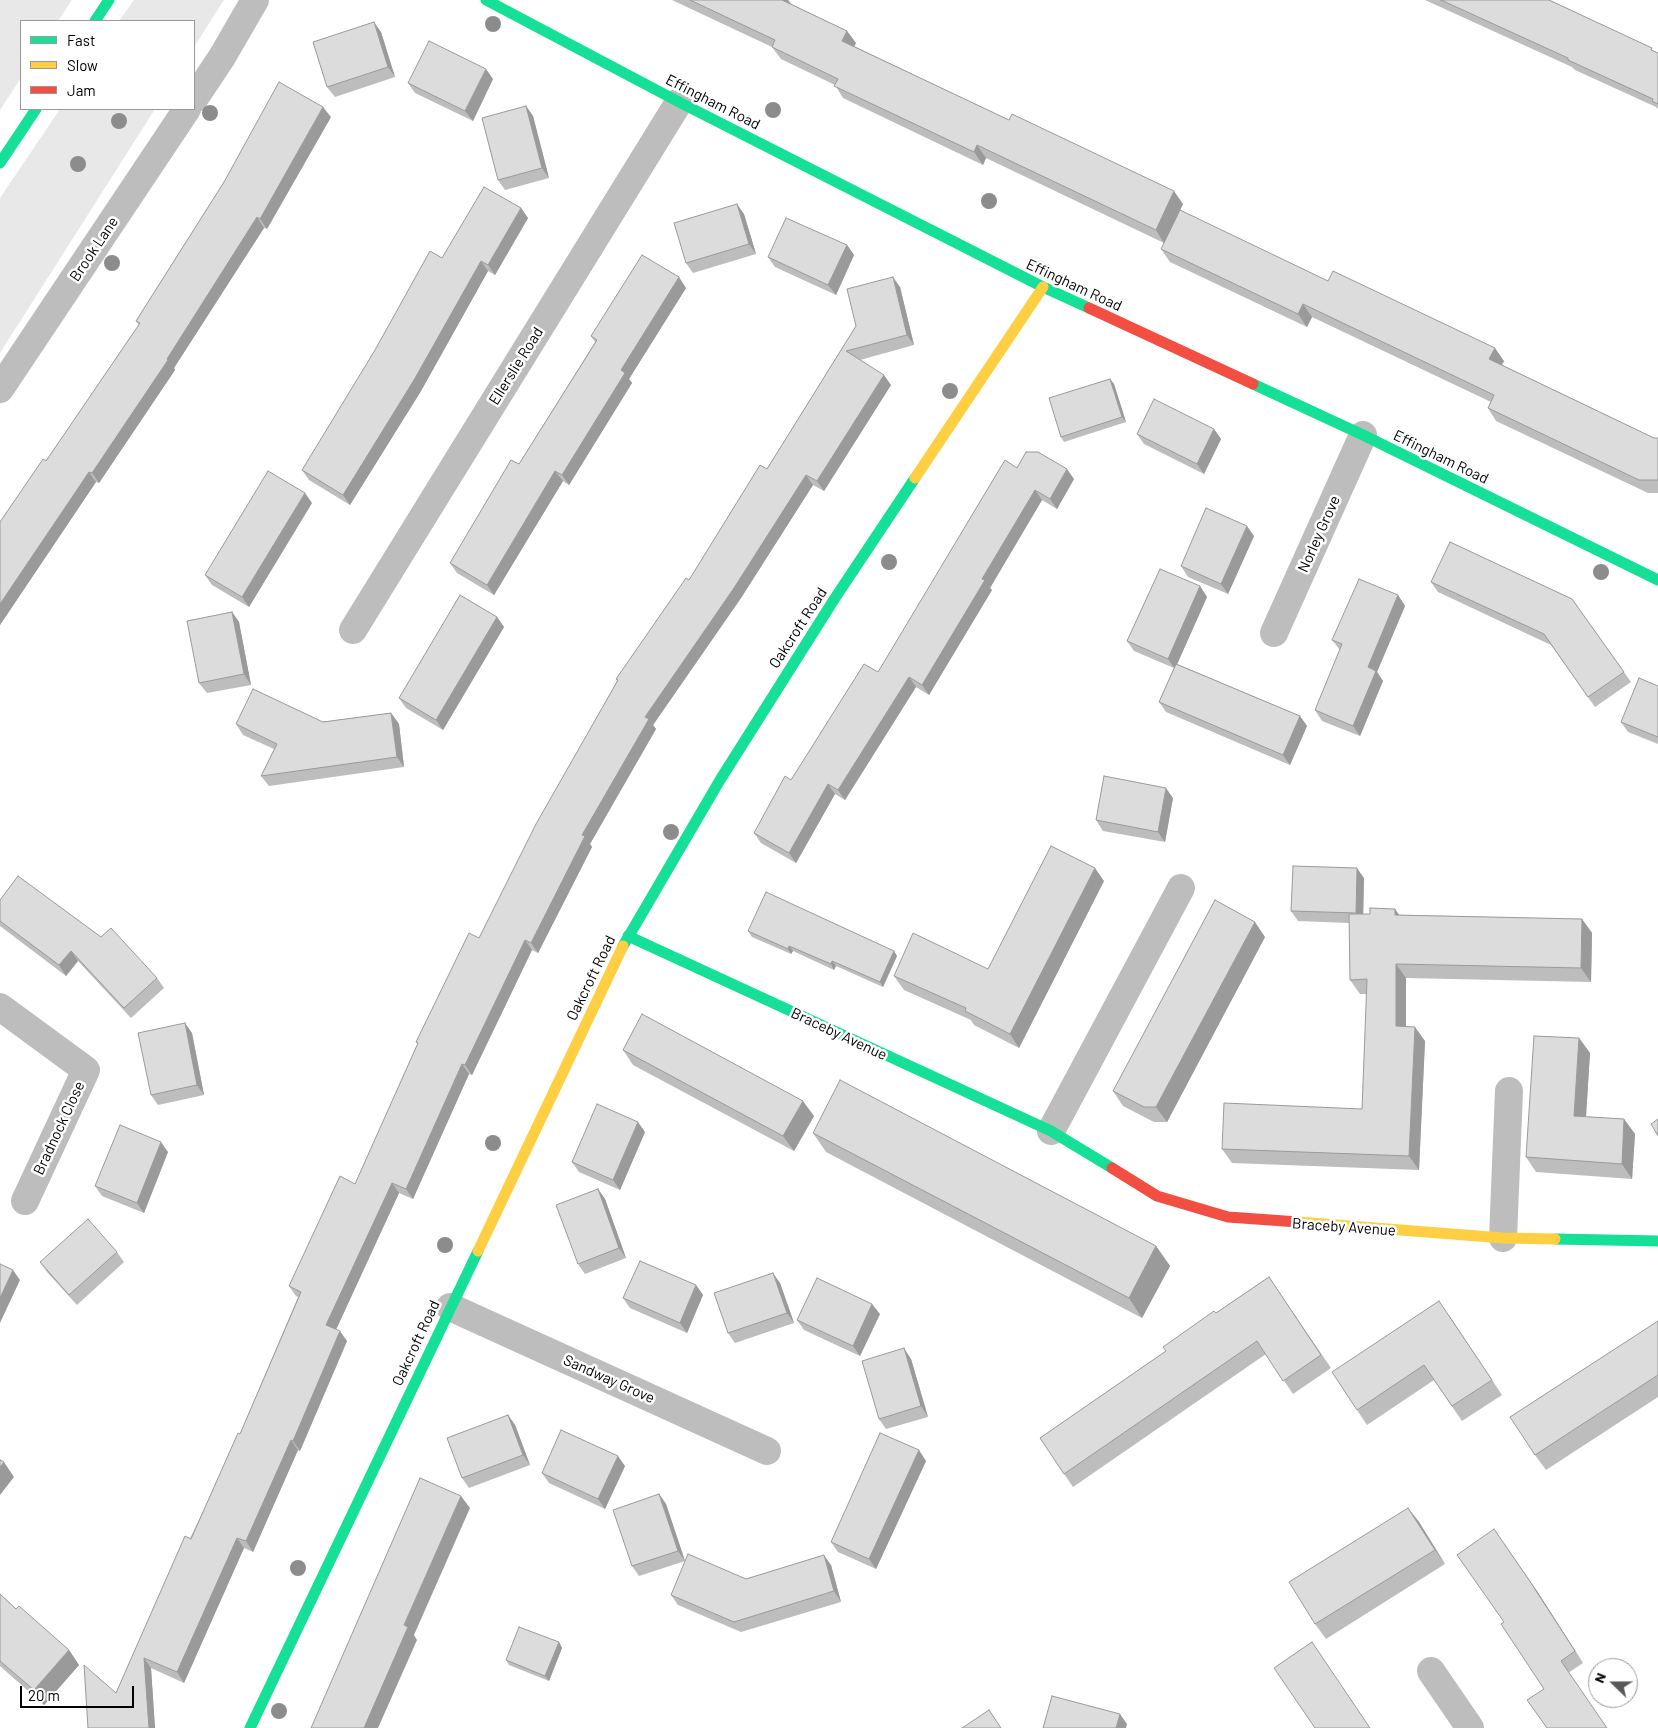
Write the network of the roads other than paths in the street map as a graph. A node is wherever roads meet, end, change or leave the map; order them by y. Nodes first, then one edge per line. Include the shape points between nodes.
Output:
1 (109, 0) edge
2 (255, 0) edge
3 (486, 0) edge
4 (96, 20) edge
5 (195, 97) edge
6 (679, 102) junction
7 (35, 110) edge
8 (186, 110) edge
9 (0, 163) edge
10 (1043, 287) junction
11 (0, 389) edge
12 (1363, 435) junction
13 (1658, 580) edge
14 (353, 630) dead end
15 (1274, 633) dead end
16 (1181, 888) dead end
17 (628, 936) junction
18 (0, 1007) edge
19 (1509, 1092) dead end
20 (1051, 1131) junction
21 (25, 1201) dead end
22 (1504, 1238) junction
23 (1658, 1241) edge
24 (450, 1307) junction
25 (767, 1451) dead end
26 (1431, 1672) dead end
27 (250, 1728) edge
28 (1470, 1728) edge

1 - 4 street
2 - 5 street
3 - 6 street, Effingham Road
6 - 10 street, Effingham Road
6 - 14 street, Ellerslie Road
7 - 9 street
8 - 11 street, Brook Lane
10 - 12 street, Effingham Road
10 - 17 street, Oakcroft Road via 835,598 720,780
12 - 13 street, Effingham Road
12 - 15 street, Norley Grove
16 - 20 street
17 - 20 street, Braceby Avenue
17 - 24 street, Oakcroft Road
18 - 21 street, Bradnock Close via 86,1070
19 - 22 street
20 - 22 street, Braceby Avenue via 1157,1196 1228,1218
22 - 23 street, Braceby Avenue
24 - 25 street, Sandway Grove
24 - 27 street, Oakcroft Road
26 - 28 street

